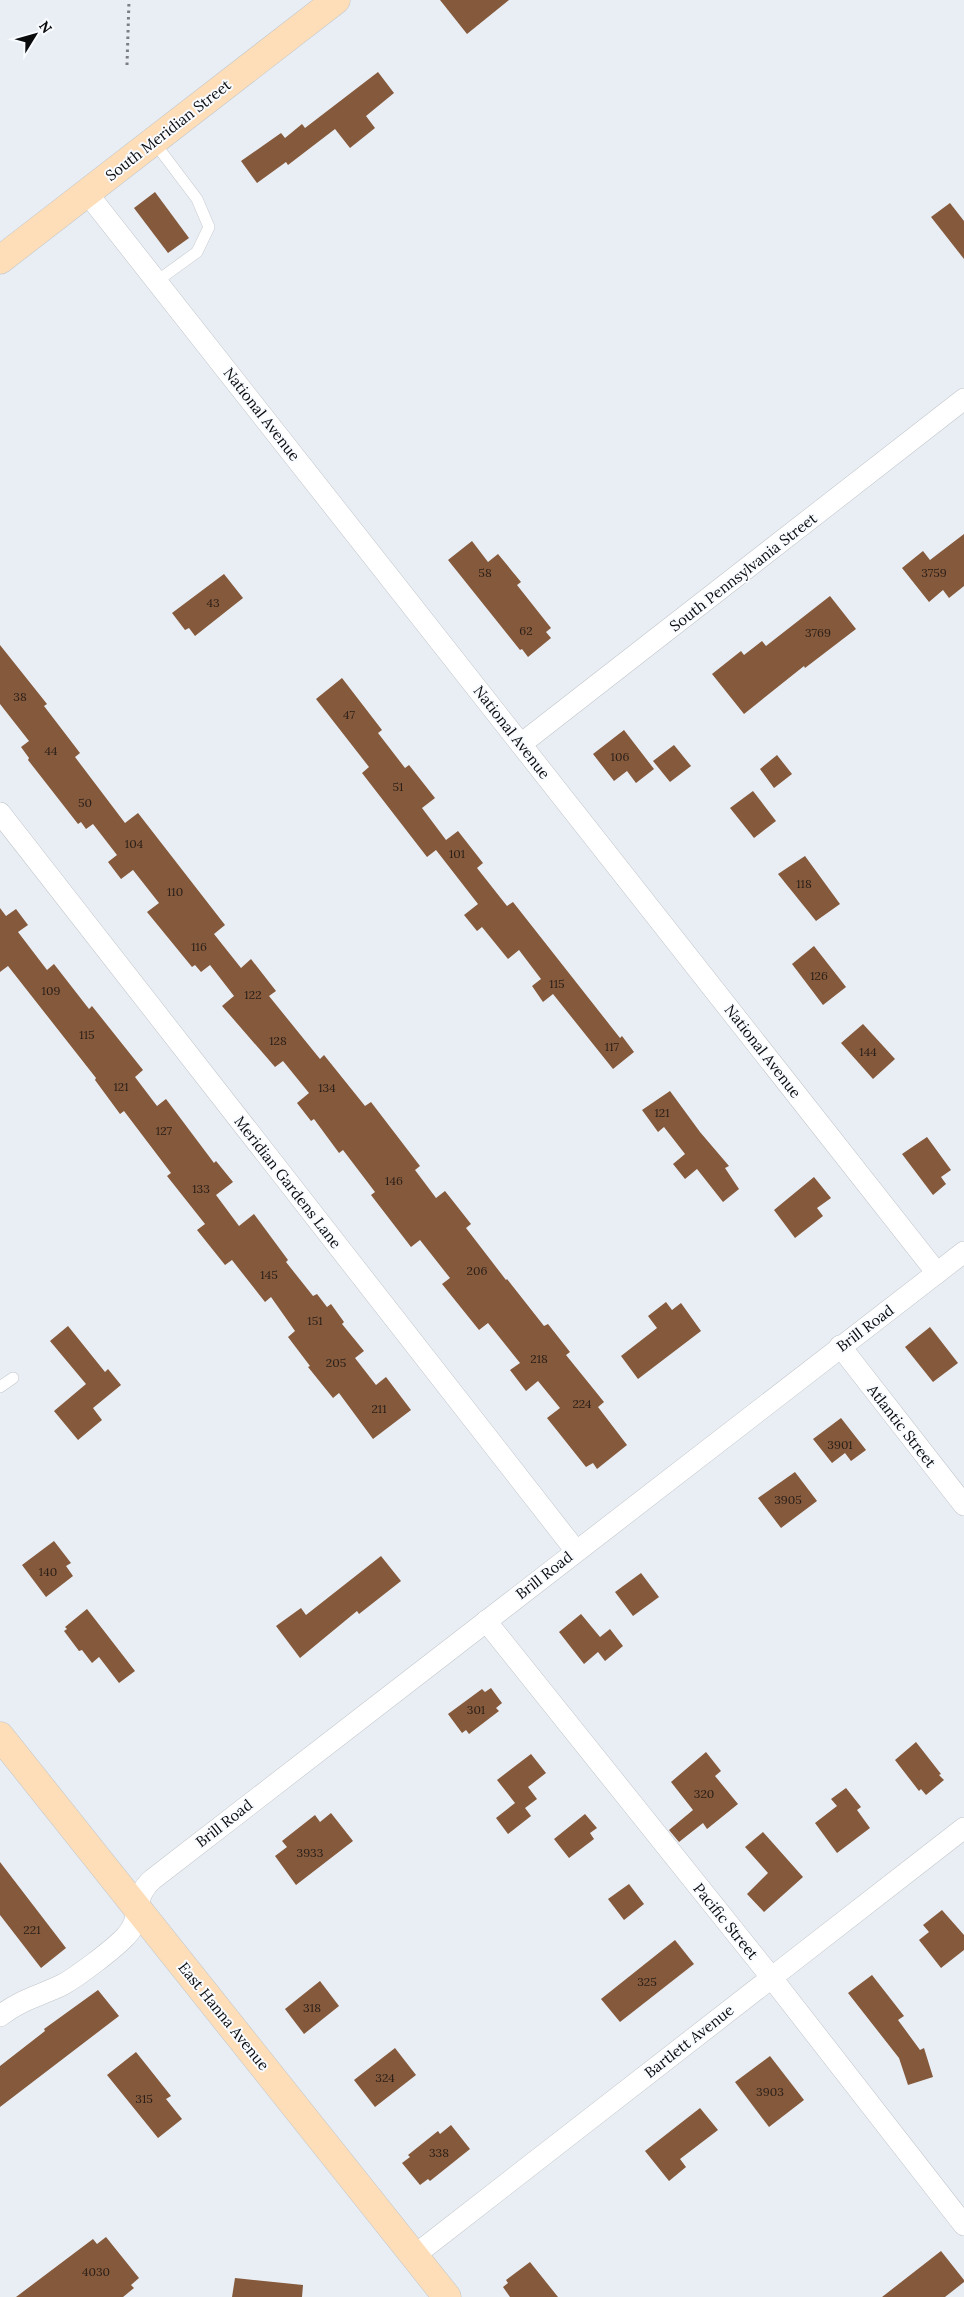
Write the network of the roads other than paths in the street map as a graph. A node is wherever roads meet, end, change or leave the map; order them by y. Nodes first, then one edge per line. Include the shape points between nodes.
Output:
1 (334, 0) edge
2 (154, 142) junction
3 (87, 192) junction
4 (0, 260) edge
5 (157, 281) junction
6 (964, 399) edge
7 (522, 744) junction
8 (0, 813) edge
9 (964, 1252) edge
10 (937, 1273) junction
11 (840, 1346) junction
12 (13, 1378) dead end
13 (0, 1387) edge
14 (964, 1505) edge
15 (576, 1551) junction
16 (486, 1621) junction
17 (0, 1736) edge
18 (964, 1828) edge
19 (137, 1908) junction
20 (771, 1977) junction
21 (0, 2016) edge
22 (964, 2224) edge
23 (415, 2255) junction
24 (447, 2297) edge

1 - 2 main road, South Meridian Street
2 - 3 main road, South Meridian Street
2 - 5 lane via 198,199 209,227 197,252
3 - 4 main road, South Meridian Street
3 - 5 street, National Avenue
5 - 7 street, National Avenue
6 - 7 street, South Pennsylvania Street
7 - 10 street, National Avenue
8 - 15 street, Meridian Gardens Lane
9 - 10 street, Brill Road
10 - 11 street, Brill Road
11 - 14 street, Atlantic Street
11 - 15 street, Brill Road
12 - 13 lane
15 - 16 street, Brill Road
16 - 19 street, Brill Road via 153,1879 140,1895
16 - 20 street, Pacific Street
17 - 19 main road, East Hanna Avenue
18 - 20 street, Bartlett Avenue
19 - 21 street, Brill Road via 133,1927 125,1937 62,1984 16,2003
19 - 23 main road, East Hanna Avenue
20 - 22 street, Pacific Street
20 - 23 street, Bartlett Avenue
23 - 24 main road, East Hanna Avenue

